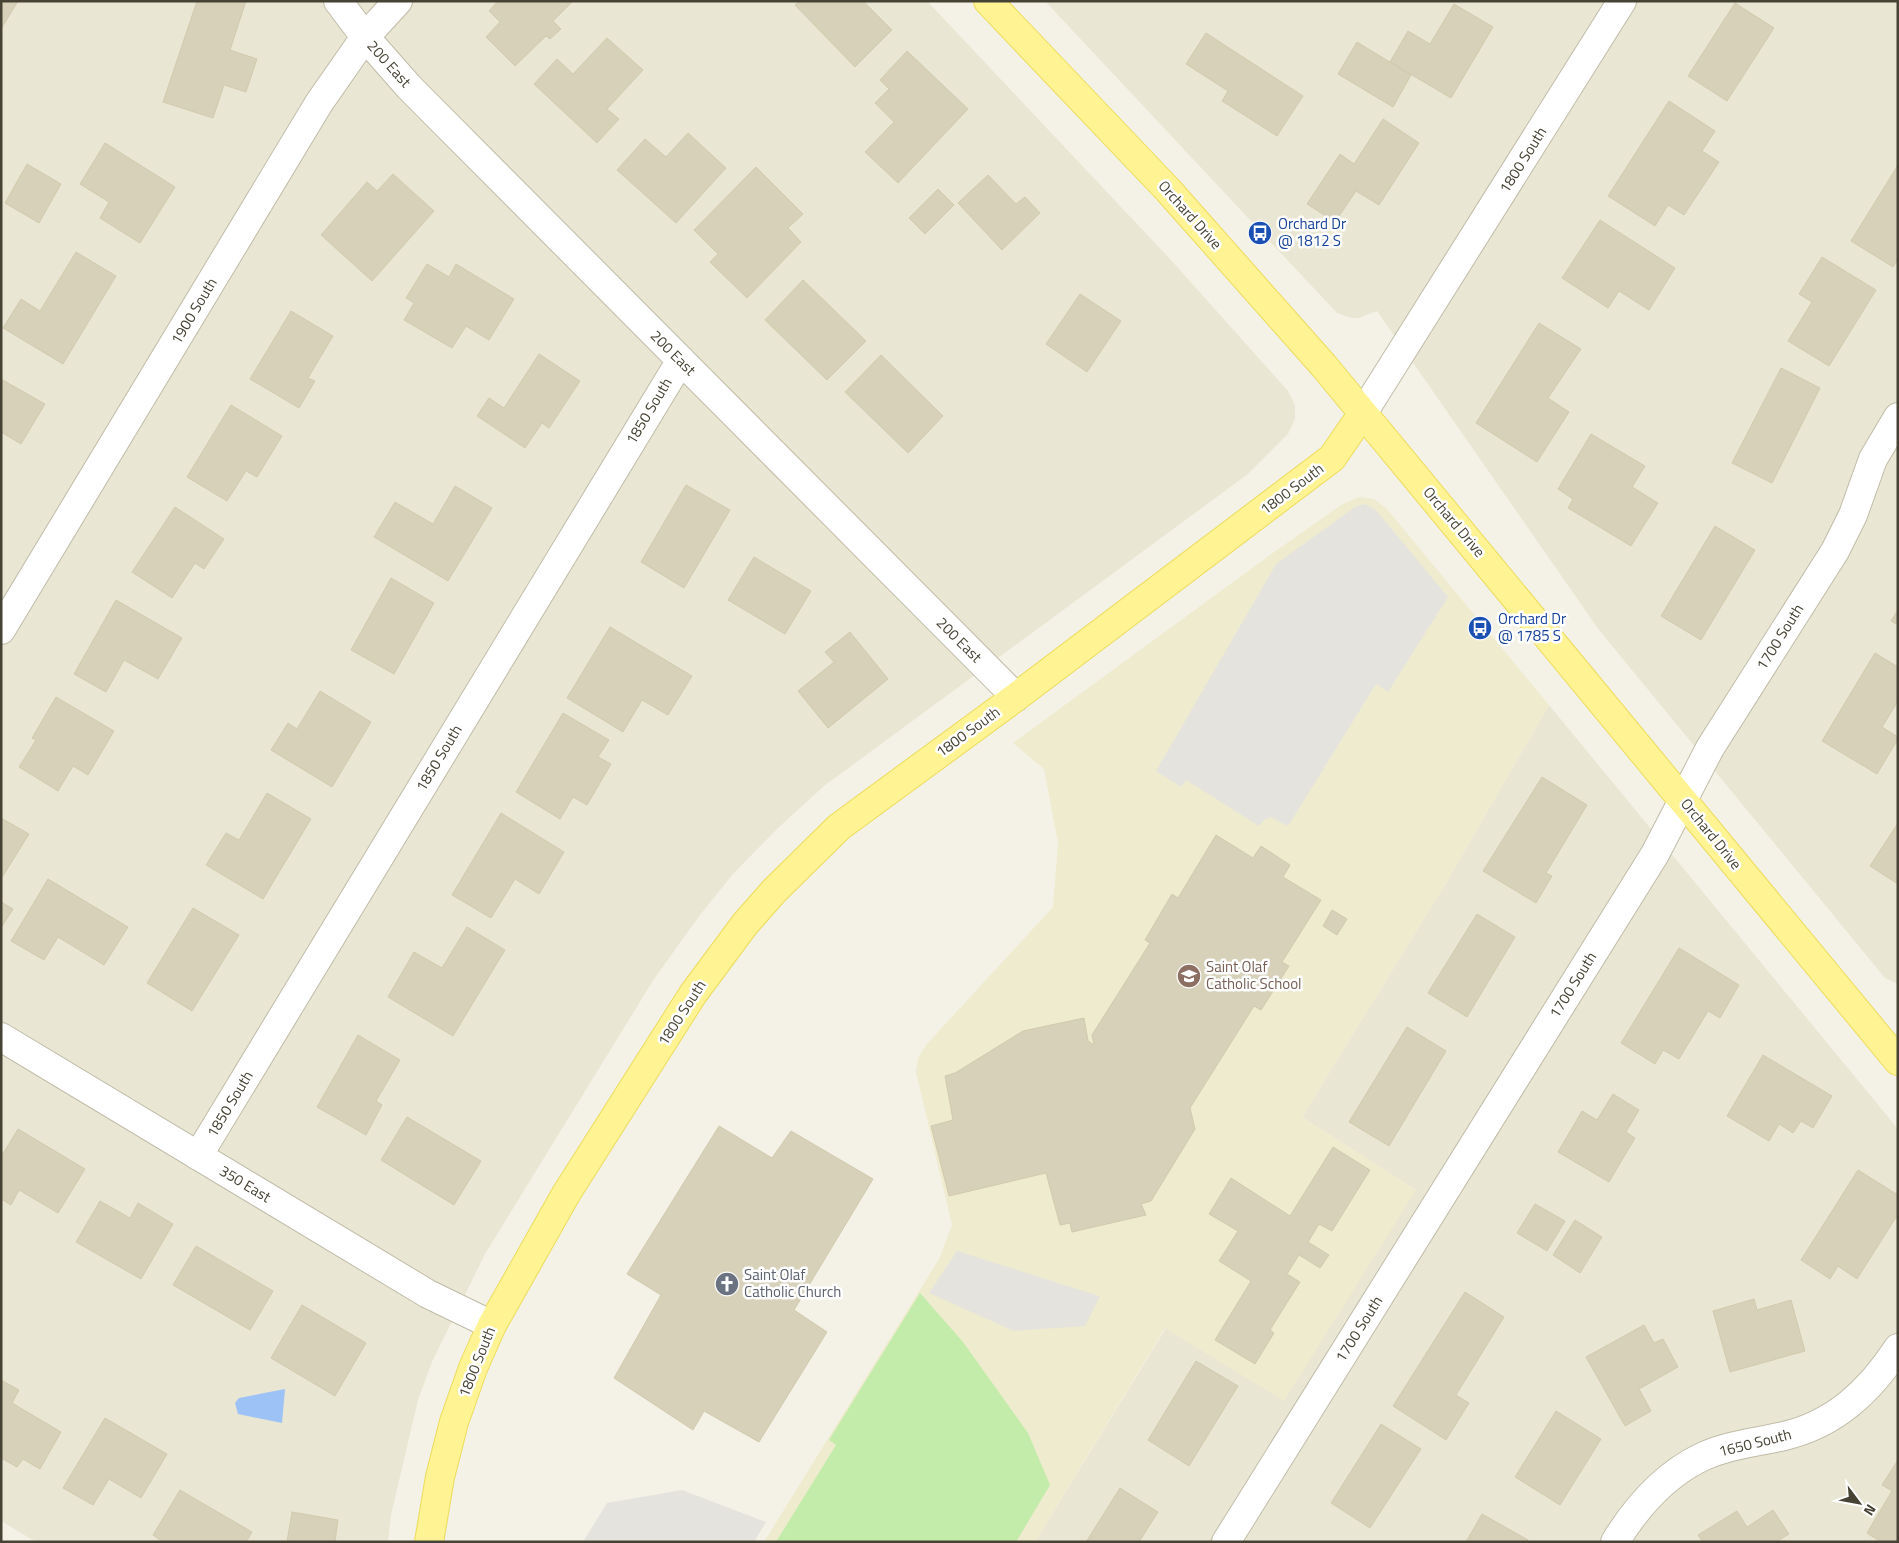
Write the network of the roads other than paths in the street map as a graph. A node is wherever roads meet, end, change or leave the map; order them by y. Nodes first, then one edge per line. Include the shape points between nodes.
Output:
1 (338, 1) edge
2 (398, 1) edge
3 (988, 1) edge
4 (1622, 1) edge
5 (365, 37) junction
6 (680, 360) junction
7 (1364, 413) junction
8 (1898, 417) edge
9 (1, 630) edge
10 (1016, 697) junction
11 (1682, 799) junction
12 (1, 1037) edge
13 (1895, 1051) edge
14 (198, 1156) junction
15 (492, 1325) junction
16 (1898, 1348) edge
17 (429, 1542) edge
18 (1226, 1542) edge
19 (1615, 1542) edge

1 - 5 street, 200 East
2 - 5 street, 1900 South
3 - 7 main road, Orchard Drive via 1180,203
4 - 7 street, 1800 South
5 - 6 street, 200 East via 409,87
5 - 9 street, 1900 South via 319,103
6 - 10 street, 200 East
6 - 14 street, 1850 South
7 - 10 main road, 1800 South via 1332,458
7 - 11 main road, Orchard Drive
8 - 11 street, 1700 South via 1873,459 1853,515 1835,551 1710,748
10 - 15 main road, 1800 South via 839,827 745,924 693,994 566,1194
11 - 13 main road, Orchard Drive
11 - 18 street, 1700 South via 1655,854
12 - 14 street, 350 East
14 - 15 street, 350 East via 428,1294
15 - 17 main road, 1800 South via 454,1422
16 - 19 street, 1650 South via 1864,1392 1815,1426 1730,1447 1703,1456 1679,1471 1651,1493 1628,1520

